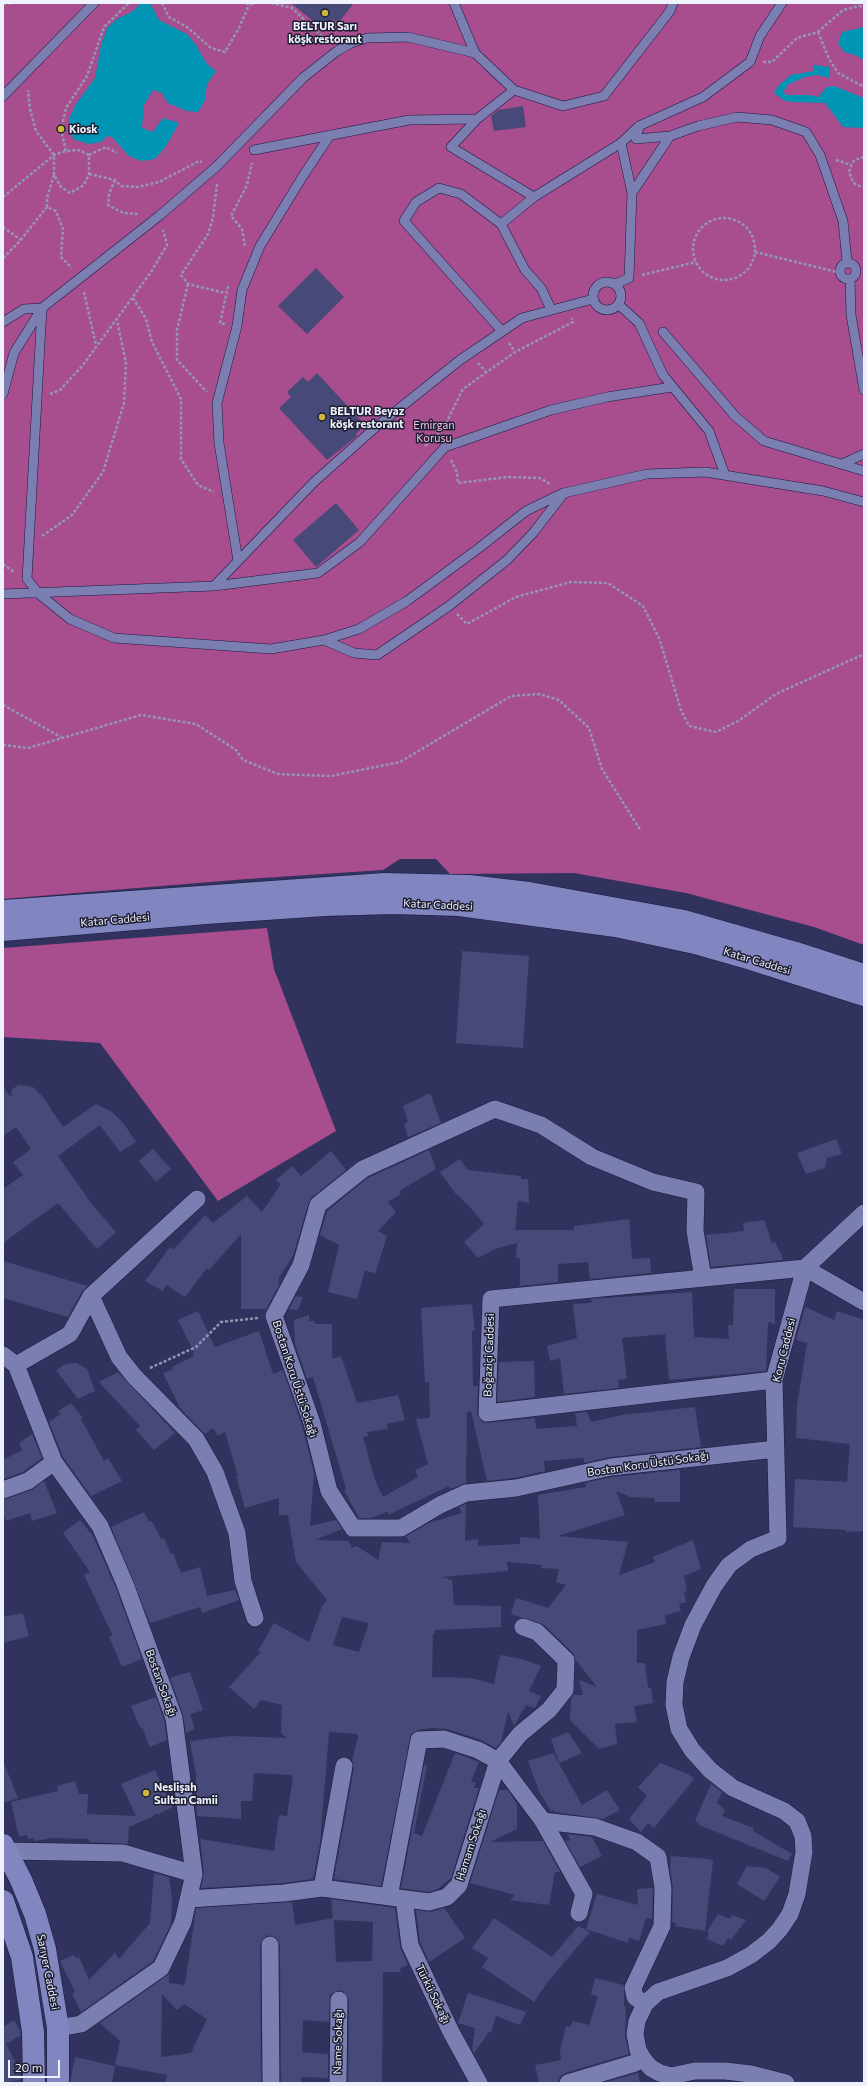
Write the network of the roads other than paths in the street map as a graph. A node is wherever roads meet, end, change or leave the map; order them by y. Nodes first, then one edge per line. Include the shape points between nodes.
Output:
1 (94, 3) edge
2 (454, 3) edge
3 (673, 3) edge
4 (782, 3) edge
5 (474, 53) junction
6 (514, 90) junction
7 (3, 96) edge
8 (477, 119) junction
9 (639, 126) junction
10 (330, 135) junction
11 (670, 136) junction
12 (621, 143) junction
13 (254, 150) road end
14 (632, 193) junction
15 (534, 198) junction
16 (501, 224) junction
17 (864, 262) edge
18 (851, 264) junction
19 (850, 279) junction
20 (615, 284) junction
21 (593, 299) junction
22 (618, 304) junction
23 (42, 308) junction
24 (551, 309) junction
25 (3, 322) edge
26 (501, 330) junction
27 (663, 332) dead end
28 (672, 387) junction
29 (864, 390) edge
30 (3, 394) edge
31 (864, 454) edge
32 (842, 464) junction
33 (864, 471) edge
34 (725, 475) junction
35 (564, 493) junction
36 (864, 502) edge
37 (238, 561) junction
38 (214, 586) junction
39 (3, 594) edge
40 (39, 594) junction
41 (324, 640) junction
42 (3, 911) edge
43 (3, 930) edge
44 (864, 975) edge
45 (864, 995) edge
46 (197, 1199) dead end
47 (864, 1213) edge
48 (805, 1268) junction
49 (703, 1278) junction
50 (91, 1296) junction
51 (864, 1302) edge
52 (9, 1360) edge
53 (774, 1380) junction
54 (776, 1449) junction
55 (54, 1462) junction
56 (3, 1490) edge
57 (254, 1618) dead end
58 (523, 1627) dead end
59 (498, 1761) junction
60 (344, 1766) dead end
61 (543, 1821) junction
62 (4, 1849) edge
63 (194, 1874) junction
64 (322, 1888) junction
65 (397, 1898) junction
66 (188, 1899) junction
67 (3, 1901) edge
68 (578, 1913) dead end
69 (270, 1945) dead end
70 (339, 2000) dead end
71 (645, 2004) junction
72 (58, 2028) junction
73 (33, 2032) junction
74 (642, 2059) junction
75 (662, 2078) edge
76 (34, 2083) edge
77 (58, 2083) edge
78 (272, 2083) edge
79 (338, 2083) edge
80 (479, 2083) edge
81 (568, 2083) edge
82 (786, 2083) edge

1 - 7 lane
2 - 5 lane
3 - 6 lane via 670,11 604,96 563,106
4 - 9 lane via 760,36 750,62 703,97
5 - 6 lane
5 - 23 lane via 408,37 367,38 337,51 304,77 216,167
6 - 8 lane
8 - 10 lane via 409,120
8 - 15 lane via 451,147
9 - 11 lane via 636,139
9 - 12 lane
10 - 13 lane
10 - 37 lane via 260,246 242,290 237,326 217,403 219,443
11 - 14 lane
11 - 18 lane via 737,117 772,120 806,132 820,155 843,221
12 - 14 lane
12 - 15 lane
14 - 20 lane via 630,278
15 - 16 lane
16 - 24 lane via 525,270 541,288
16 - 26 lane via 462,194 439,188 416,202 404,221
17 - 18 lane
18 - 19 lane via 856,274
18 - 19 lane via 840,268 842,276
19 - 29 lane via 851,315
20 - 21 lane via 606,282 597,285
20 - 22 lane via 621,296
21 - 22 lane via 602,309 612,309
21 - 24 lane
22 - 28 lane via 639,323 663,375
23 - 25 lane via 24,309
23 - 30 lane via 14,353
23 - 40 lane via 27,579
24 - 26 lane via 522,318
26 - 37 lane via 376,427 314,482
27 - 32 lane via 735,416 764,441
28 - 34 lane via 709,431
28 - 38 lane via 607,397 551,410 445,448 360,542 318,572
31 - 32 lane
32 - 33 lane
34 - 35 lane via 706,472 647,474
34 - 36 lane via 823,491
35 - 41 lane via 526,511 407,601 359,629
35 - 41 lane via 534,532 507,560 449,606 377,656 354,653
37 - 38 lane
38 - 40 lane
39 - 40 lane
40 - 41 lane via 70,619 114,638 271,649
42 - 44 main road, Katar Caddesi via 384,884 469,886 529,893 684,921
43 - 45 main road, Katar Caddesi via 325,905 459,905 616,926 695,943 751,958
46 - 50 street
47 - 48 street
48 - 49 street, Boğaziçi Caddesi
48 - 51 street
48 - 53 street, Koru Caddesi
49 - 53 street, Boğaziçi Caddesi via 491,1299 487,1413
49 - 54 street, Bostan Koru Üstü Sokağı via 695,1231 696,1192 653,1182 592,1157 541,1125 495,1109 363,1169 318,1205 301,1265 274,1316 312,1423 329,1491 353,1528 401,1528 440,1504 466,1493 516,1488 611,1467
50 - 52 street via 70,1334
50 - 57 street via 120,1357 134,1376 196,1439 215,1472 237,1533 243,1581
52 - 55 street, Bostan Sokağı
53 - 54 street, Koru Caddesi
54 - 71 street, Koru Caddesi via 778,1538 751,1549 730,1565 714,1586 681,1657 675,1682 674,1705 679,1729 692,1750 710,1770 733,1788 784,1811 797,1821 803,1836 804,1852 797,1894 790,1914 769,1942 727,1968 658,1992
55 - 56 street via 28,1481
55 - 63 street, Bostan Sokağı via 100,1526 125,1584 174,1718
58 - 59 street, Hamam Sokağı via 537,1632 566,1660 566,1690 549,1710 520,1734
59 - 61 street
59 - 65 street, Hamam Sokağı via 459,1885 447,1897 429,1902
59 - 65 street, Türkü Sokağı via 478,1750 444,1739 419,1740
60 - 64 street
61 - 68 street via 584,1894
61 - 71 street via 595,1827 638,1842 658,1857 663,1888 662,1926 633,1988 635,1997
62 - 63 street via 123,1853
62 - 72 main road, Sarıyer Caddesi via 24,1886 45,1949
63 - 66 street, Bostan Sokağı
64 - 65 street, Hamam Sokağı
64 - 66 street, Hamam Sokağı
65 - 80 street, Türkü Sokağı via 410,1945 451,2032
66 - 72 street, Bostan Sokağı via 183,1922 161,1968 81,2024
67 - 73 main road, Sarıyer Caddesi via 22,1957
69 - 78 street
70 - 79 street, Name Sokağı
71 - 74 street via 637,2021 635,2034
72 - 73 main road
72 - 77 main road, Sarıyer Caddesi
73 - 76 main road, Sarıyer Caddesi
74 - 75 street
74 - 81 street
75 - 82 street via 695,2071 725,2070

